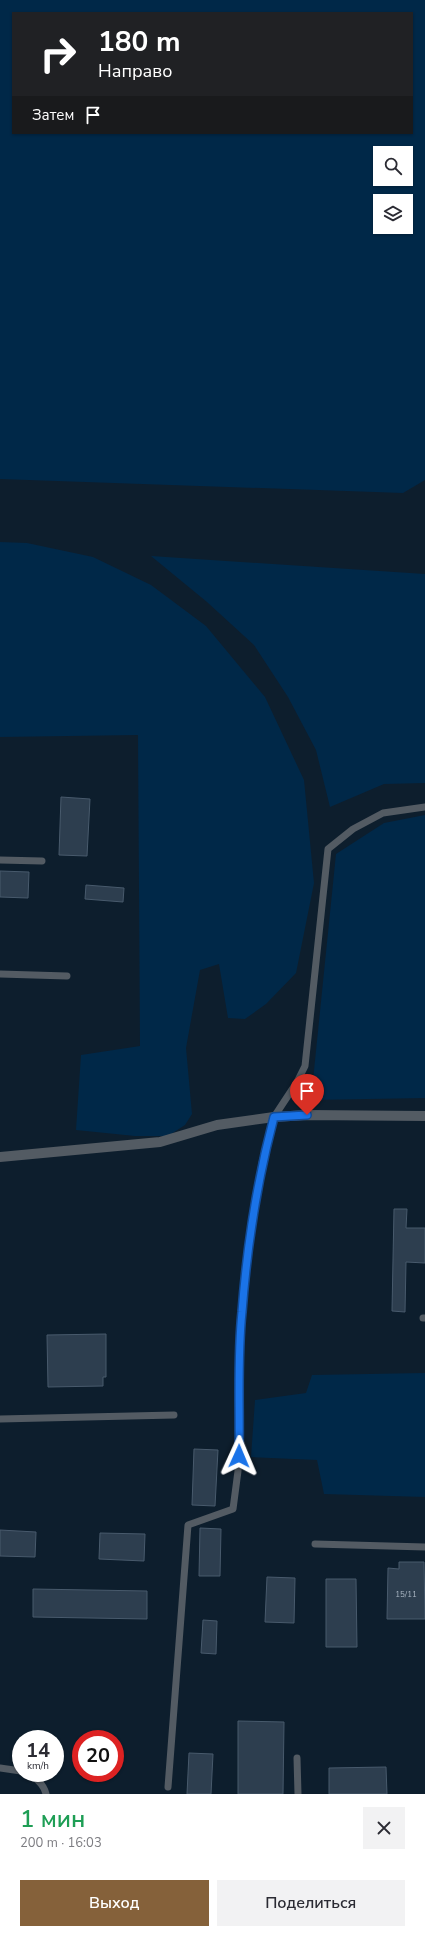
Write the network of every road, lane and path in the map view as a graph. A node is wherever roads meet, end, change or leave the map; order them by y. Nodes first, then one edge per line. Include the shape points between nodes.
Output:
1 (425, 807) edge
2 (0, 860) edge
3 (42, 861) dead end
4 (0, 974) edge
5 (67, 976) dead end
6 (425, 1116) edge
7 (274, 1117) junction
8 (0, 1157) edge
9 (174, 1415) dead end
10 (0, 1420) edge
11 (315, 1544) dead end
12 (425, 1546) edge
13 (297, 1758) dead end
14 (0, 1768) edge
15 (12, 1770) edge
16 (40, 1782) edge
17 (168, 1787) dead end
18 (46, 1794) edge
19 (298, 1794) edge

1 - 7 lane via 383,813 353,829 328,849 305,1066
2 - 3 lane
4 - 5 lane
6 - 7 street
7 - 8 street via 218,1125 160,1142
7 - 17 lane via 253,1214 242,1313 238,1471 233,1509 188,1525
9 - 10 lane
11 - 12 lane
13 - 19 lane
14 - 15 lane
16 - 18 lane

